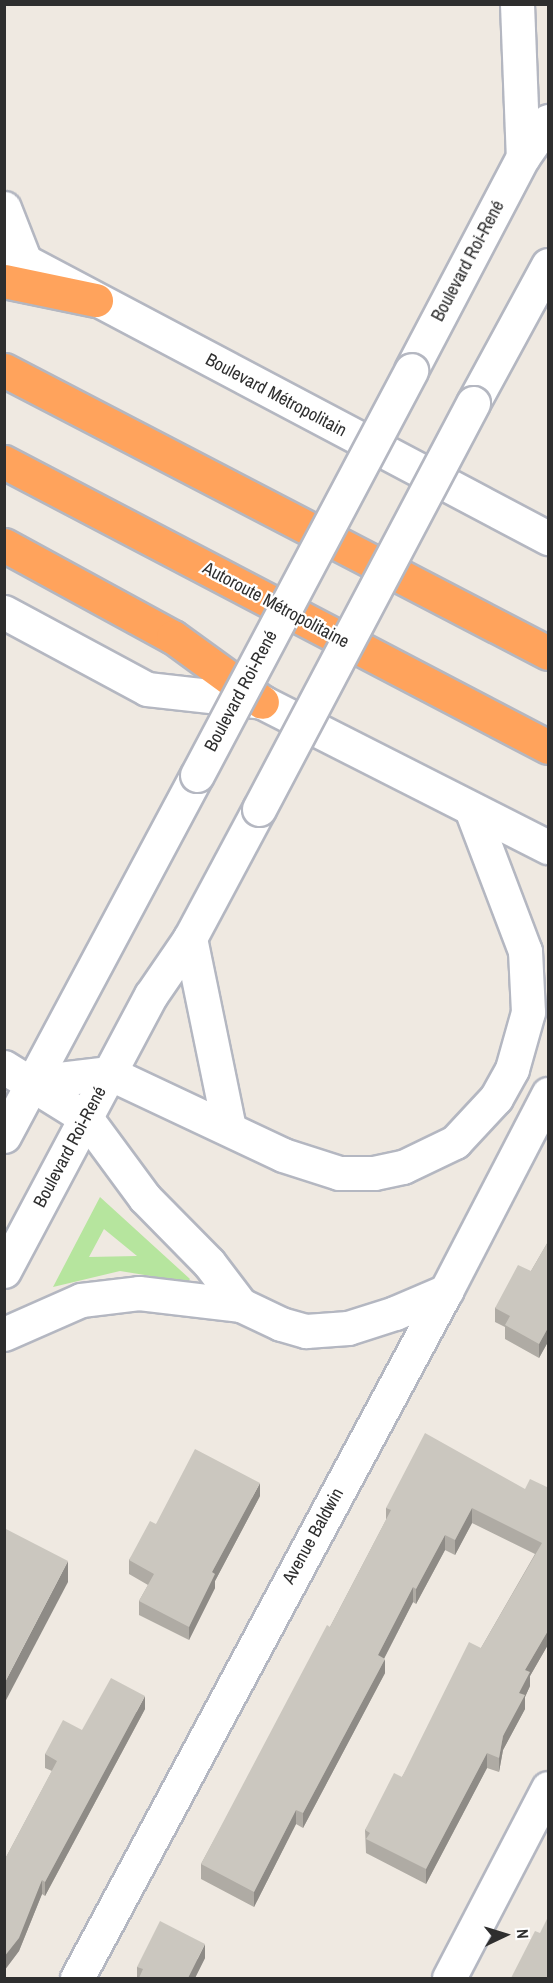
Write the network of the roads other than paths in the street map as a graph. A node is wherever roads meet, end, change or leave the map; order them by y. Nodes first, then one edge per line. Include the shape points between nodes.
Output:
1 (518, 4) edge
2 (549, 121) edge
3 (523, 158) junction
4 (4, 208) edge
5 (11, 264) edge
6 (549, 265) edge
7 (96, 300) joint
8 (4, 370) edge
9 (4, 462) edge
10 (549, 538) edge
11 (4, 545) edge
12 (4, 612) edge
13 (549, 653) edge
14 (262, 702) junction
15 (549, 747) edge
16 (471, 809) junction
17 (549, 847) edge
18 (190, 938) junction
19 (4, 1067) edge
20 (109, 1073) junction
21 (34, 1082) junction
22 (549, 1094) edge
23 (86, 1119) junction
24 (230, 1128) junction
25 (4, 1136) edge
26 (4, 1271) edge
27 (446, 1291) junction
28 (241, 1305) junction
29 (4, 1334) edge
30 (549, 1788) edge
31 (77, 1978) edge
32 (449, 1978) edge

1 - 3 street
2 - 3 street, Boulevard Roi-René
3 - 21 street, Boulevard Roi-René, bridge
4 - 5 street
5 - 7 highway
6 - 18 street, Boulevard Roi-René, bridge
7 - 10 street, Boulevard Métropolitain
8 - 13 highway
9 - 15 highway, Autoroute Métropolitaine
11 - 14 highway via 173,637
12 - 14 street via 147,689
14 - 16 street
16 - 17 street
16 - 24 street via 516,921 529,980 522,1040 496,1098 479,1120 447,1146 403,1167 374,1173 315,1167
18 - 20 street, Boulevard Roi-René via 151,995
18 - 24 street
19 - 21 street
20 - 21 street
20 - 23 street, Boulevard Roi-René
20 - 24 street via 171,1105
21 - 23 street
21 - 25 street, Boulevard Roi-René
22 - 27 street, Avenue Baldwin
23 - 26 street, Boulevard Roi-René
23 - 28 street via 145,1198 209,1263
27 - 28 street via 368,1323 329,1331 281,1324
27 - 31 street, Avenue Baldwin
28 - 29 street via 139,1293 108,1295 81,1300
30 - 32 street

